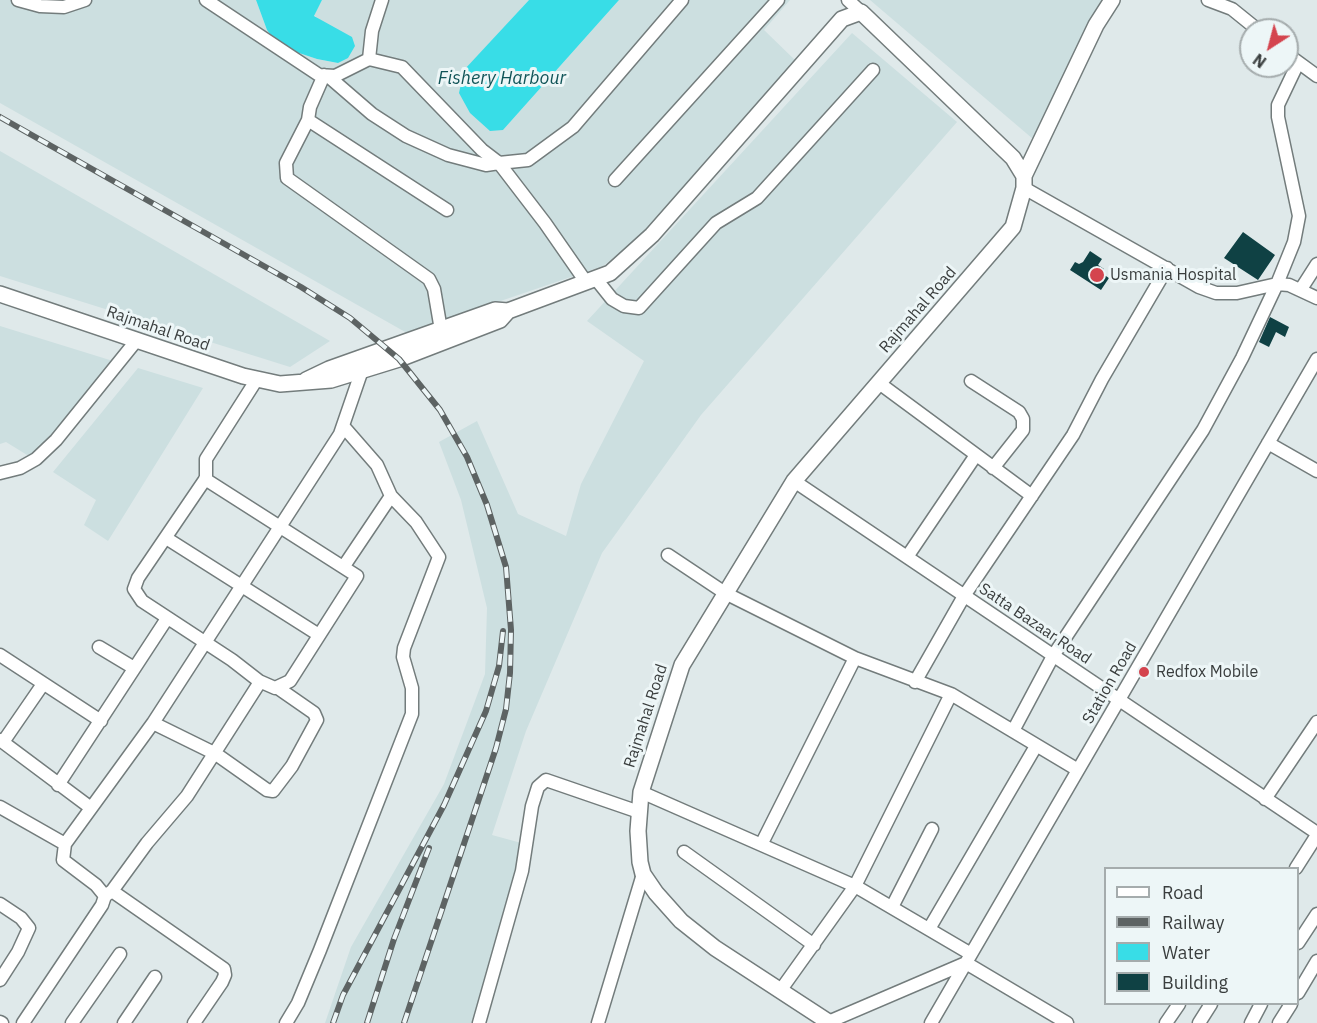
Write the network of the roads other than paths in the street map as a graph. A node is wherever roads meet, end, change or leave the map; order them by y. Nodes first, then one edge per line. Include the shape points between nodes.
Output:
1 (18, 0) edge
2 (85, 0) edge
3 (206, 0) edge
4 (382, 0) edge
5 (682, 0) edge
6 (778, 0) edge
7 (848, 0) edge
8 (1112, 0) edge
9 (1208, 0) edge
10 (1222, 2) edge
11 (861, 12) junction
12 (1243, 18) edge
13 (365, 61) junction
14 (1299, 64) edge
15 (873, 70) dead end
16 (326, 75) junction
17 (1317, 76) edge
18 (1291, 78) edge
19 (308, 120) junction
20 (499, 163) junction
21 (615, 180) dead end
22 (1024, 182) junction
23 (447, 210) dead end
24 (1317, 264) edge
25 (1167, 268) junction
26 (591, 281) junction
27 (1277, 284) junction
28 (1301, 289) junction
29 (0, 294) edge
30 (1317, 298) edge
31 (508, 311) junction
32 (441, 330) junction
33 (136, 341) junction
34 (1317, 359) edge
35 (363, 370) junction
36 (256, 379) junction
37 (306, 381) junction
38 (971, 381) dead end
39 (879, 383) junction
40 (343, 426) junction
41 (1268, 443) junction
42 (976, 455) junction
43 (993, 468) junction
44 (1317, 471) edge
45 (0, 473) edge
46 (205, 480) junction
47 (794, 481) junction
48 (391, 496) junction
49 (1032, 496) junction
50 (280, 528) junction
51 (166, 538) junction
52 (668, 555) dead end
53 (907, 557) junction
54 (344, 566) junction
55 (242, 588) junction
56 (725, 593) junction
57 (964, 596) junction
58 (166, 620) junction
59 (319, 635) junction
60 (205, 642) junction
61 (99, 647) dead end
62 (0, 655) edge
63 (1053, 656) junction
64 (855, 658) junction
65 (134, 668) junction
66 (259, 681) junction
67 (915, 681) junction
68 (43, 684) junction
69 (278, 688) junction
70 (951, 694) junction
71 (1118, 701) junction
72 (101, 721) junction
73 (1317, 722) edge
74 (153, 723) junction
75 (1013, 730) junction
76 (2, 741) edge
77 (1036, 746) junction
78 (216, 754) junction
79 (1078, 770) junction
80 (58, 785) junction
81 (641, 792) junction
82 (1265, 799) junction
83 (0, 807) edge
84 (91, 808) junction
85 (639, 812) junction
86 (932, 829) dead end
87 (1317, 834) edge
88 (762, 843) junction
89 (64, 844) junction
90 (684, 852) dead end
91 (1297, 867) edge
92 (643, 874) junction
93 (855, 886) junction
94 (108, 894) junction
95 (0, 904) edge
96 (892, 908) junction
97 (1317, 914) edge
98 (929, 928) junction
99 (1299, 941) edge
100 (814, 945) junction
101 (120, 954) dead end
102 (968, 958) junction
103 (1315, 970) edge
104 (155, 977) dead end
105 (0, 979) edge
106 (780, 991) junction
107 (1299, 992) edge
108 (1178, 1005) edge
109 (1210, 1005) edge
110 (1261, 1005) edge
111 (1290, 1005) edge
112 (1052, 1019) edge
113 (23, 1023) edge
114 (72, 1023) edge
115 (124, 1023) edge
116 (195, 1023) edge
117 (286, 1023) edge
118 (479, 1023) edge
119 (598, 1023) edge
120 (828, 1023) edge
121 (931, 1023) edge
122 (1067, 1023) edge
123 (1166, 1023) edge
124 (1199, 1023) edge
125 (1251, 1023) edge
126 (1279, 1023) edge

1 - 2 street via 64,7
3 - 16 street via 319,75
4 - 13 street
5 - 20 street via 573,128 528,160
6 - 21 street
7 - 11 street
8 - 22 main road, Rajmahal Road via 1096,25
9 - 10 street
10 - 12 street
11 - 22 main road via 1013,158
11 - 26 main road, Rajmahal Road via 842,19 637,250 610,273
13 - 16 street via 335,76
13 - 20 street via 402,67
14 - 17 street
15 - 26 street via 757,198 716,223 639,308 624,306
16 - 19 street
16 - 20 street via 372,114 406,136 448,155 486,165
18 - 27 street via 1278,105 1278,117 1299,216 1294,242
19 - 23 street
19 - 32 street via 286,163 287,178 429,279
20 - 26 street
22 - 25 street
22 - 39 main road, Rajmahal Road via 1014,227
24 - 28 street
25 - 27 street via 1216,293 1237,293
25 - 49 street via 1073,435
26 - 31 main road, Rajmahal Road
27 - 28 street
27 - 63 street via 1203,430
28 - 30 street
29 - 33 main road, Rajmahal Road
31 - 32 main road, Rajmahal Road via 495,310
31 - 35 main road, Rajmahal Road via 500,320
32 - 37 main road, Rajmahal Road via 329,369
33 - 36 main road, Rajmahal Road
33 - 45 street via 56,440 36,459
34 - 41 street, Station Road
35 - 37 main road, Rajmahal Road via 331,380
35 - 40 street
36 - 37 main road, Rajmahal Road via 280,384
36 - 46 street via 206,459
38 - 43 street via 1019,412 1023,419 1023,430
39 - 42 street
39 - 47 main road, Rajmahal Road
40 - 48 street via 377,465
40 - 50 street
41 - 44 street
41 - 71 street, Station Road
42 - 43 street
42 - 53 street
43 - 49 street
46 - 50 street
46 - 51 street
47 - 53 street, Satta Bazaar Road
47 - 56 main road, Rajmahal Road
48 - 54 street
48 - 117 street via 416,522 439,557 404,648 412,688 412,714 320,950
49 - 57 street
50 - 54 street
50 - 55 street
51 - 55 street
51 - 58 street via 134,589 142,601
52 - 56 street
53 - 57 street, Satta Bazaar Road
54 - 59 street via 357,576 356,581
55 - 59 street
55 - 60 street
56 - 64 street
56 - 81 main road, Rajmahal Road via 682,664
57 - 63 street, Satta Bazaar Road
57 - 67 street
58 - 60 street
58 - 65 street
59 - 69 street via 290,681
60 - 66 street
60 - 74 street
61 - 65 street
62 - 68 street
63 - 71 street, Satta Bazaar Road
63 - 75 street
64 - 67 street
64 - 88 street
65 - 72 street
66 - 69 street
66 - 78 street
67 - 70 street
68 - 72 street
68 - 76 street
69 - 78 street via 317,717 278,786 267,790
70 - 75 street
70 - 93 street
71 - 79 street, Station Road
71 - 82 street, Satta Bazaar Road
72 - 80 street
73 - 82 street
74 - 78 street
74 - 84 street
75 - 77 street
76 - 80 street
77 - 79 street
77 - 98 street
78 - 94 street
79 - 102 street, Station Road
80 - 84 street
81 - 85 main road, Rajmahal Road
81 - 88 street
82 - 87 street, Satta Bazaar Road
83 - 89 street
84 - 89 street
85 - 92 main road, Rajmahal Road via 638,845
85 - 118 street via 546,780 538,787 522,871
86 - 96 street
87 - 91 street
88 - 93 street
89 - 94 street via 63,860
90 - 100 street
92 - 106 main road, Rajmahal Road via 687,926
92 - 119 street
93 - 96 street
93 - 100 street
94 - 113 street
94 - 116 street via 224,969 222,982
95 - 105 street via 29,928
96 - 98 street
97 - 99 street
98 - 102 street
100 - 106 street
101 - 114 street
102 - 112 street
102 - 120 street
102 - 121 street, Station Road
103 - 107 street
104 - 115 street
106 - 120 main road, Rajmahal Road
108 - 123 street
109 - 124 street
110 - 125 street
111 - 126 street
112 - 122 street

